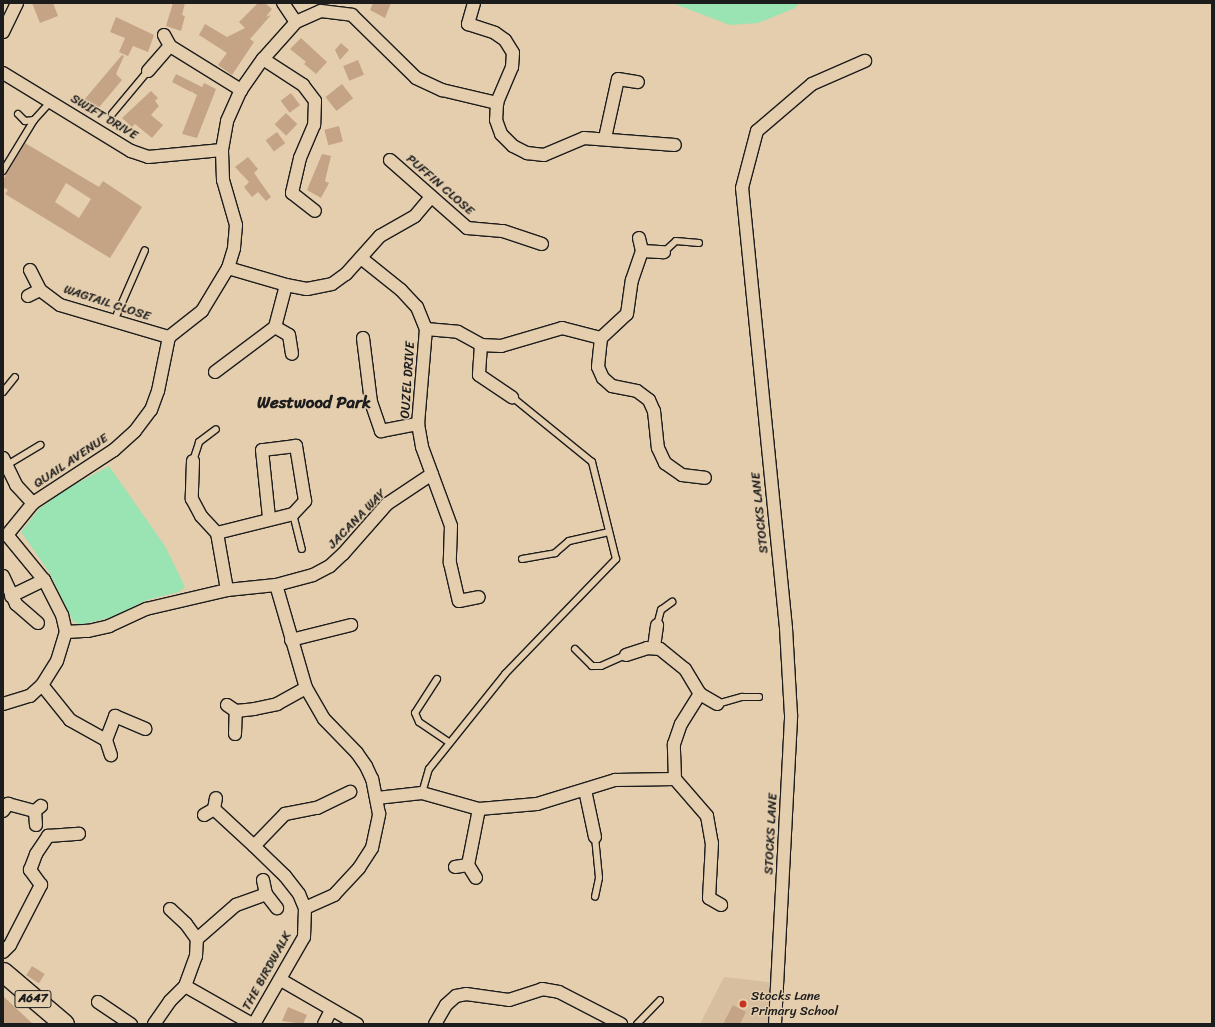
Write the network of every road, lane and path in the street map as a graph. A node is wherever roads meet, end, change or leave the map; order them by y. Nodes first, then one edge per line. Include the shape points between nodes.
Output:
1 (17, 3) edge
2 (283, 3) edge
3 (351, 3) edge
4 (474, 3) edge
5 (352, 16) junction
6 (296, 22) junction
7 (3, 32) edge
8 (164, 35) dead end
9 (170, 46) junction
10 (263, 59) junction
11 (865, 61) dead end
12 (148, 72) joint
13 (3, 73) edge
14 (638, 82) dead end
15 (241, 90) junction
16 (50, 102) junction
17 (497, 102) junction
18 (18, 114) dead end
19 (112, 114) dead end
20 (34, 120) junction
21 (606, 138) junction
22 (675, 145) dead end
23 (222, 150) junction
24 (390, 160) dead end
25 (3, 171) edge
26 (431, 197) junction
27 (315, 211) dead end
28 (640, 238) dead end
29 (699, 243) dead end
30 (542, 244) dead end
31 (145, 250) dead end
32 (642, 251) junction
33 (664, 252) joint
34 (361, 258) junction
35 (228, 268) junction
36 (30, 270) dead end
37 (286, 285) junction
38 (40, 290) junction
39 (28, 296) dead end
40 (114, 321) junction
41 (275, 327) junction
42 (426, 329) junction
43 (169, 337) junction
44 (363, 338) dead end
45 (601, 338) junction
46 (481, 345) junction
47 (292, 354) dead end
48 (215, 372) dead end
49 (15, 376) dead end
50 (3, 392) edge
51 (512, 396) joint
52 (418, 424) junction
53 (216, 429) dead end
54 (40, 444) dead end
55 (5, 461) edge
56 (193, 461) joint
57 (432, 474) junction
58 (705, 478) dead end
59 (33, 503) junction
60 (293, 514) junction
61 (269, 518) junction
62 (609, 532) junction
63 (217, 533) junction
64 (5, 535) edge
65 (302, 549) dead end
66 (522, 559) dead end
67 (3, 576) edge
68 (44, 580) junction
69 (276, 584) junction
70 (227, 590) junction
71 (11, 596) junction
72 (479, 597) dead end
73 (672, 602) dead end
74 (38, 623) dead end
75 (351, 625) dead end
76 (657, 625) joint
77 (66, 632) junction
78 (291, 640) junction
79 (654, 647) junction
80 (575, 649) dead end
81 (626, 655) joint
82 (437, 679) dead end
83 (42, 685) junction
84 (306, 688) junction
85 (700, 694) junction
86 (759, 697) dead end
87 (3, 704) edge
88 (717, 704) joint
89 (145, 729) dead end
90 (235, 734) dead end
91 (106, 740) junction
92 (450, 743) junction
93 (112, 756) dead end
94 (675, 779) junction
95 (585, 790) junction
96 (354, 791) dead end
97 (422, 793) junction
98 (377, 798) junction
99 (211, 807) dead end
100 (479, 809) junction
101 (3, 811) edge
102 (36, 825) dead end
103 (79, 834) dead end
104 (595, 837) joint
105 (254, 846) junction
106 (468, 865) junction
107 (455, 867) dead end
108 (476, 878) dead end
109 (263, 880) dead end
110 (266, 894) junction
111 (595, 897) dead end
112 (721, 905) dead end
113 (277, 908) dead end
114 (305, 908) junction
115 (170, 909) dead end
116 (196, 939) junction
117 (3, 952) edge
118 (3, 972) edge
119 (281, 980) junction
120 (185, 986) junction
121 (660, 1000) dead end
122 (98, 1002) dead end
123 (331, 1010) junction
124 (64, 1024) edge
125 (131, 1024) edge
126 (154, 1024) edge
127 (253, 1024) edge
128 (324, 1024) edge
129 (357, 1024) edge
130 (435, 1024) edge
131 (621, 1024) edge
132 (637, 1024) edge
133 (775, 1024) edge

1 - 7 street
2 - 6 street
3 - 5 street
4 - 17 street via 468,24 495,33 506,40 513,53 512,67
5 - 6 street via 320,11
5 - 17 street via 416,78 442,90
6 - 10 street
8 - 9 street
9 - 12 street
9 - 15 street
10 - 15 street
10 - 27 street via 303,85 315,101 314,125 300,158 292,193
11 - 133 street, STOCKS LANE via 812,84 757,131 742,188 786,628 791,715
12 - 19 lane
13 - 16 street, SWIFT DRIVE
14 - 21 street via 618,79
15 - 23 street via 227,121
16 - 20 lane
16 - 23 street, SWIFT DRIVE via 131,151 148,157
17 - 21 street via 496,120 501,134 513,146 527,153 544,155 584,138
18 - 20 lane via 26,121
20 - 25 lane
21 - 22 street
23 - 35 street via 223,180 236,225 234,248
24 - 26 street, PUFFIN CLOSE
26 - 30 street, PUFFIN CLOSE via 467,228 503,231
26 - 34 street via 415,216 380,236
28 - 32 street
29 - 33 lane via 676,241
31 - 40 lane
32 - 33 street
32 - 45 street via 632,280 628,314
34 - 37 street via 332,284 307,289
34 - 42 street, OUZEL DRIVE via 416,306
35 - 37 street
35 - 43 street via 202,311
36 - 38 street, WAGTAIL CLOSE
37 - 41 street
38 - 39 street
38 - 40 street, WAGTAIL CLOSE via 60,305
40 - 43 street, WAGTAIL CLOSE
41 - 47 street via 289,336
41 - 48 street
42 - 46 street via 458,332
42 - 52 street, OUZEL DRIVE
43 - 59 street, QUAIL AVENUE via 158,391 151,410 135,431 114,450
44 - 52 street via 371,402 381,431
45 - 46 street via 562,328 501,346
45 - 58 street via 598,367 603,378 612,386 637,391 649,400 654,411 658,448 665,463 682,475
46 - 51 street via 479,375
49 - 50 lane
51 - 62 lane via 592,462
52 - 57 street, OUZEL DRIVE via 422,446
53 - 56 lane via 199,442
54 - 55 lane
55 - 59 street via 16,485
56 - 63 street via 192,499 201,516
57 - 69 street, JACANA WAY via 387,504 363,534 330,566 313,575
57 - 72 street, OUZEL DRIVE via 451,526 450,563 459,601
59 - 64 street, QUAIL AVENUE
60 - 61 street
60 - 61 street via 305,501 296,446 262,450
60 - 65 lane
61 - 63 street
62 - 66 lane via 569,541 555,553
62 - 92 lane via 616,559 505,674
63 - 70 street
64 - 68 street
67 - 71 street
68 - 71 street
68 - 77 street via 62,615
69 - 70 street, JACANA WAY
69 - 78 street
70 - 77 street, JACANA WAY via 146,609 109,626 88,631
71 - 74 street via 16,604
73 - 76 lane via 661,610
75 - 78 street
76 - 79 street
77 - 83 street via 58,661
78 - 84 street
79 - 81 street
79 - 85 street via 666,653 685,669
80 - 81 lane via 592,666 601,666
82 - 92 lane via 415,713 419,722
83 - 87 street via 30,696
83 - 91 street via 70,720
84 - 90 street via 277,704 231,708
84 - 98 street via 324,719 363,762
85 - 88 street
85 - 94 street via 681,724 674,744
86 - 88 lane via 742,696
89 - 91 street via 115,716
91 - 93 street
92 - 97 lane via 429,769
94 - 95 street via 615,780
94 - 112 street via 707,816 712,843 705,900
95 - 100 street via 537,804
95 - 104 street
96 - 105 street via 317,808 285,814
97 - 98 street
97 - 100 street
98 - 114 street via 377,830 372,848 359,868 334,895
99 - 105 street
100 - 106 street
101 - 102 street via 8,804 38,808
103 - 117 street via 48,836 36,854 30,870 41,885 10,945
104 - 111 lane via 599,878
105 - 114 street via 285,876 299,894
106 - 107 street
106 - 108 street
109 - 110 street
110 - 113 street
110 - 116 street via 236,905
114 - 119 street, THE BIRDWALK via 304,937
115 - 116 street via 186,924
116 - 120 street via 196,956
118 - 124 main road, A647
119 - 123 street
119 - 127 street, THE BIRDWALK
120 - 126 street via 170,1001
120 - 127 street
121 - 132 lane
122 - 125 street
123 - 128 street
123 - 129 street
130 - 131 street via 446,1005 456,996 466,994 509,1000 542,989 559,992

